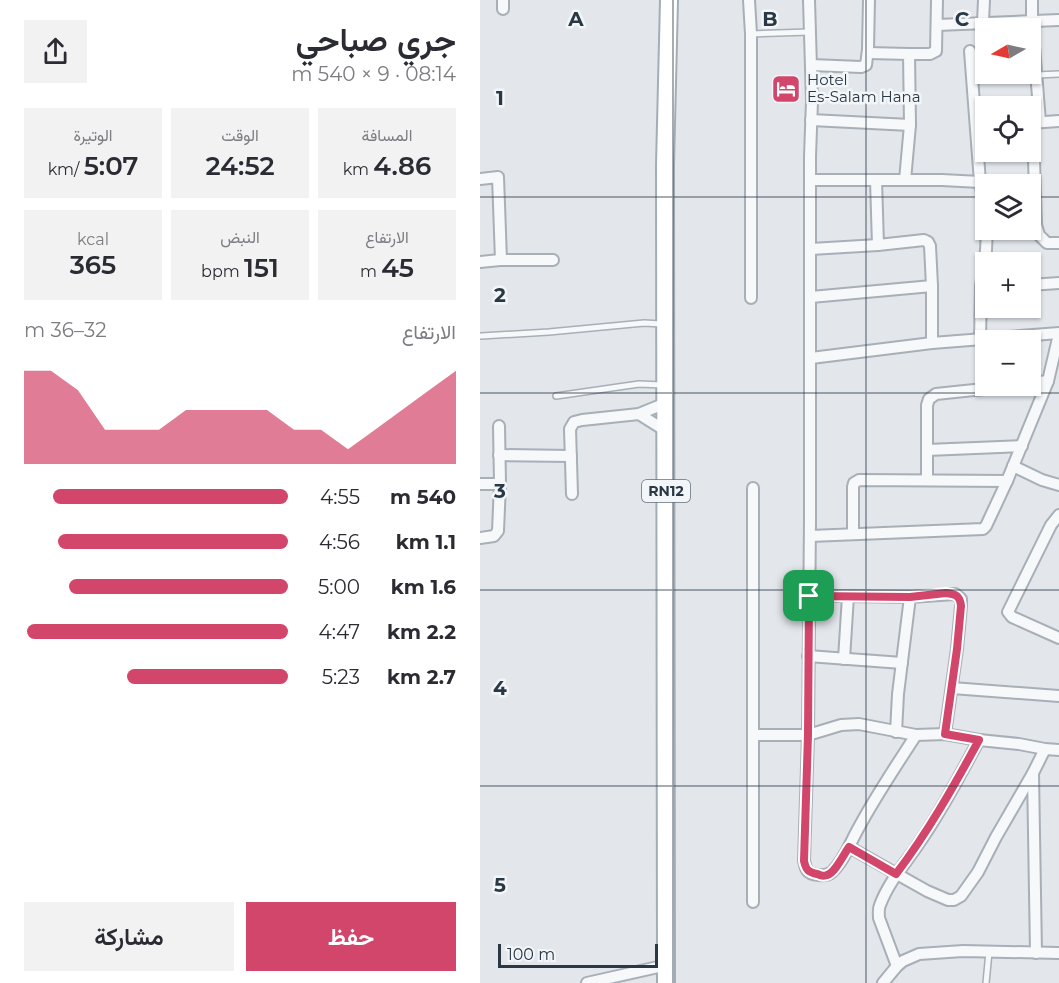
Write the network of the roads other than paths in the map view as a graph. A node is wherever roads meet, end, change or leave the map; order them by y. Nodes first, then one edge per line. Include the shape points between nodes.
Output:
1 (669, 0) edge
2 (749, 0) edge
3 (809, 0) edge
4 (869, 0) edge
5 (937, 0) edge
6 (984, 0) edge
7 (1032, 0) edge
8 (983, 18) edge
9 (1032, 18) edge
10 (1059, 20) edge
11 (1041, 21) edge
12 (975, 23) edge
13 (937, 25) junction
14 (809, 32) junction
15 (751, 34) junction
16 (970, 51) dead end
17 (868, 53) junction
18 (909, 54) junction
19 (811, 65) junction
20 (1059, 74) edge
21 (1041, 75) edge
22 (976, 96) edge
23 (811, 120) junction
24 (1059, 121) edge
25 (1041, 122) edge
26 (910, 125) junction
27 (1034, 162) edge
28 (480, 179) edge
29 (811, 180) junction
30 (876, 180) junction
31 (905, 180) junction
32 (975, 182) edge
33 (1059, 243) edge
34 (878, 245) junction
35 (811, 249) junction
36 (501, 260) junction
37 (553, 260) dead end
38 (480, 262) edge
39 (1059, 283) edge
40 (1041, 284) edge
41 (932, 286) junction
42 (811, 297) junction
43 (751, 298) dead end
44 (666, 324) junction
45 (1059, 334) edge
46 (1041, 335) edge
47 (481, 336) edge
48 (975, 340) edge
49 (932, 343) junction
50 (811, 358) junction
51 (1048, 381) junction
52 (1041, 382) edge
53 (665, 385) junction
54 (975, 390) edge
55 (556, 396) dead end
56 (666, 403) junction
57 (639, 414) junction
58 (499, 426) dead end
59 (666, 431) junction
60 (1022, 446) junction
61 (927, 450) junction
62 (499, 455) junction
63 (570, 456) junction
64 (1013, 466) junction
65 (927, 480) junction
66 (1007, 480) junction
67 (480, 484) edge
68 (500, 484) junction
69 (1059, 485) edge
70 (753, 488) dead end
71 (572, 494) dead end
72 (1059, 515) edge
73 (853, 534) junction
74 (810, 536) junction
75 (480, 538) edge
76 (809, 596) junction
77 (848, 596) junction
78 (910, 597) junction
79 (1059, 638) edge
80 (808, 656) junction
81 (844, 659) junction
82 (902, 663) junction
83 (952, 688) junction
84 (1059, 696) edge
85 (896, 732) junction
86 (945, 734) junction
87 (753, 735) junction
88 (808, 735) junction
89 (916, 735) junction
90 (979, 740) junction
91 (1045, 749) junction
92 (1059, 750) edge
93 (1033, 773) junction
94 (849, 847) junction
95 (896, 874) junction
96 (753, 902) dead end
97 (988, 952) junction
98 (1036, 953) junction
99 (1059, 953) edge
100 (667, 966) junction
101 (897, 966) junction
102 (587, 983) edge
103 (666, 983) edge
104 (883, 983) edge
105 (986, 983) edge

1 - 44 main road, RN12
2 - 15 street
3 - 14 street
4 - 17 street
5 - 13 street
6 - 8 street
7 - 9 street
10 - 11 street
12 - 13 street
13 - 18 street via 936,51
14 - 15 lane
14 - 19 street
15 - 43 street
16 - 22 street
17 - 18 street
17 - 19 street via 864,67
18 - 26 street
19 - 23 street
20 - 21 lane
23 - 26 street
23 - 29 street
24 - 25 street
26 - 31 street
27 - 33 street via 1039,235 1047,243
28 - 36 street via 498,177
29 - 30 street
29 - 35 street
30 - 31 street
30 - 34 street
31 - 32 street
34 - 35 street
34 - 41 street via 928,242
35 - 42 street
36 - 37 street
36 - 38 street
39 - 40 street
41 - 42 street
41 - 49 street
42 - 50 street
44 - 47 lane
44 - 53 main road, RN12
45 - 46 street
45 - 51 street
48 - 49 street
49 - 50 street
50 - 74 street
51 - 52 street
51 - 60 street
53 - 55 lane via 639,384
53 - 56 main road, RN12
54 - 61 street via 936,394 930,399
56 - 57 street
56 - 59 main road, RN12
57 - 59 street
57 - 63 street via 574,422 570,429
58 - 62 street
59 - 100 main road, RN12
60 - 61 street
60 - 64 street
61 - 65 street
62 - 63 street
62 - 68 street
63 - 71 street
64 - 66 street
64 - 69 street
65 - 66 street
65 - 73 street via 854,483
66 - 73 street via 983,529
67 - 68 street
68 - 75 street via 498,531 494,536
70 - 87 street
72 - 79 street via 1008,612
73 - 74 street
74 - 76 street
76 - 77 street
76 - 80 street
77 - 78 street
77 - 81 street
78 - 82 street
78 - 83 street via 955,594 961,599
80 - 81 street
80 - 88 street
81 - 82 street
82 - 85 street
83 - 84 street
83 - 86 street
85 - 88 street via 859,724
85 - 89 street
86 - 89 street
86 - 90 street
87 - 88 street
87 - 96 street
88 - 94 street via 806,870 828,875
89 - 94 street
90 - 91 street
90 - 95 street
91 - 92 street
91 - 93 street
93 - 95 street via 961,896 948,900
93 - 98 street
94 - 95 street
95 - 101 street via 878,912
97 - 98 street
97 - 101 street via 919,954
97 - 105 lane
98 - 99 street
100 - 102 street
100 - 103 main road, RN12
101 - 104 street

